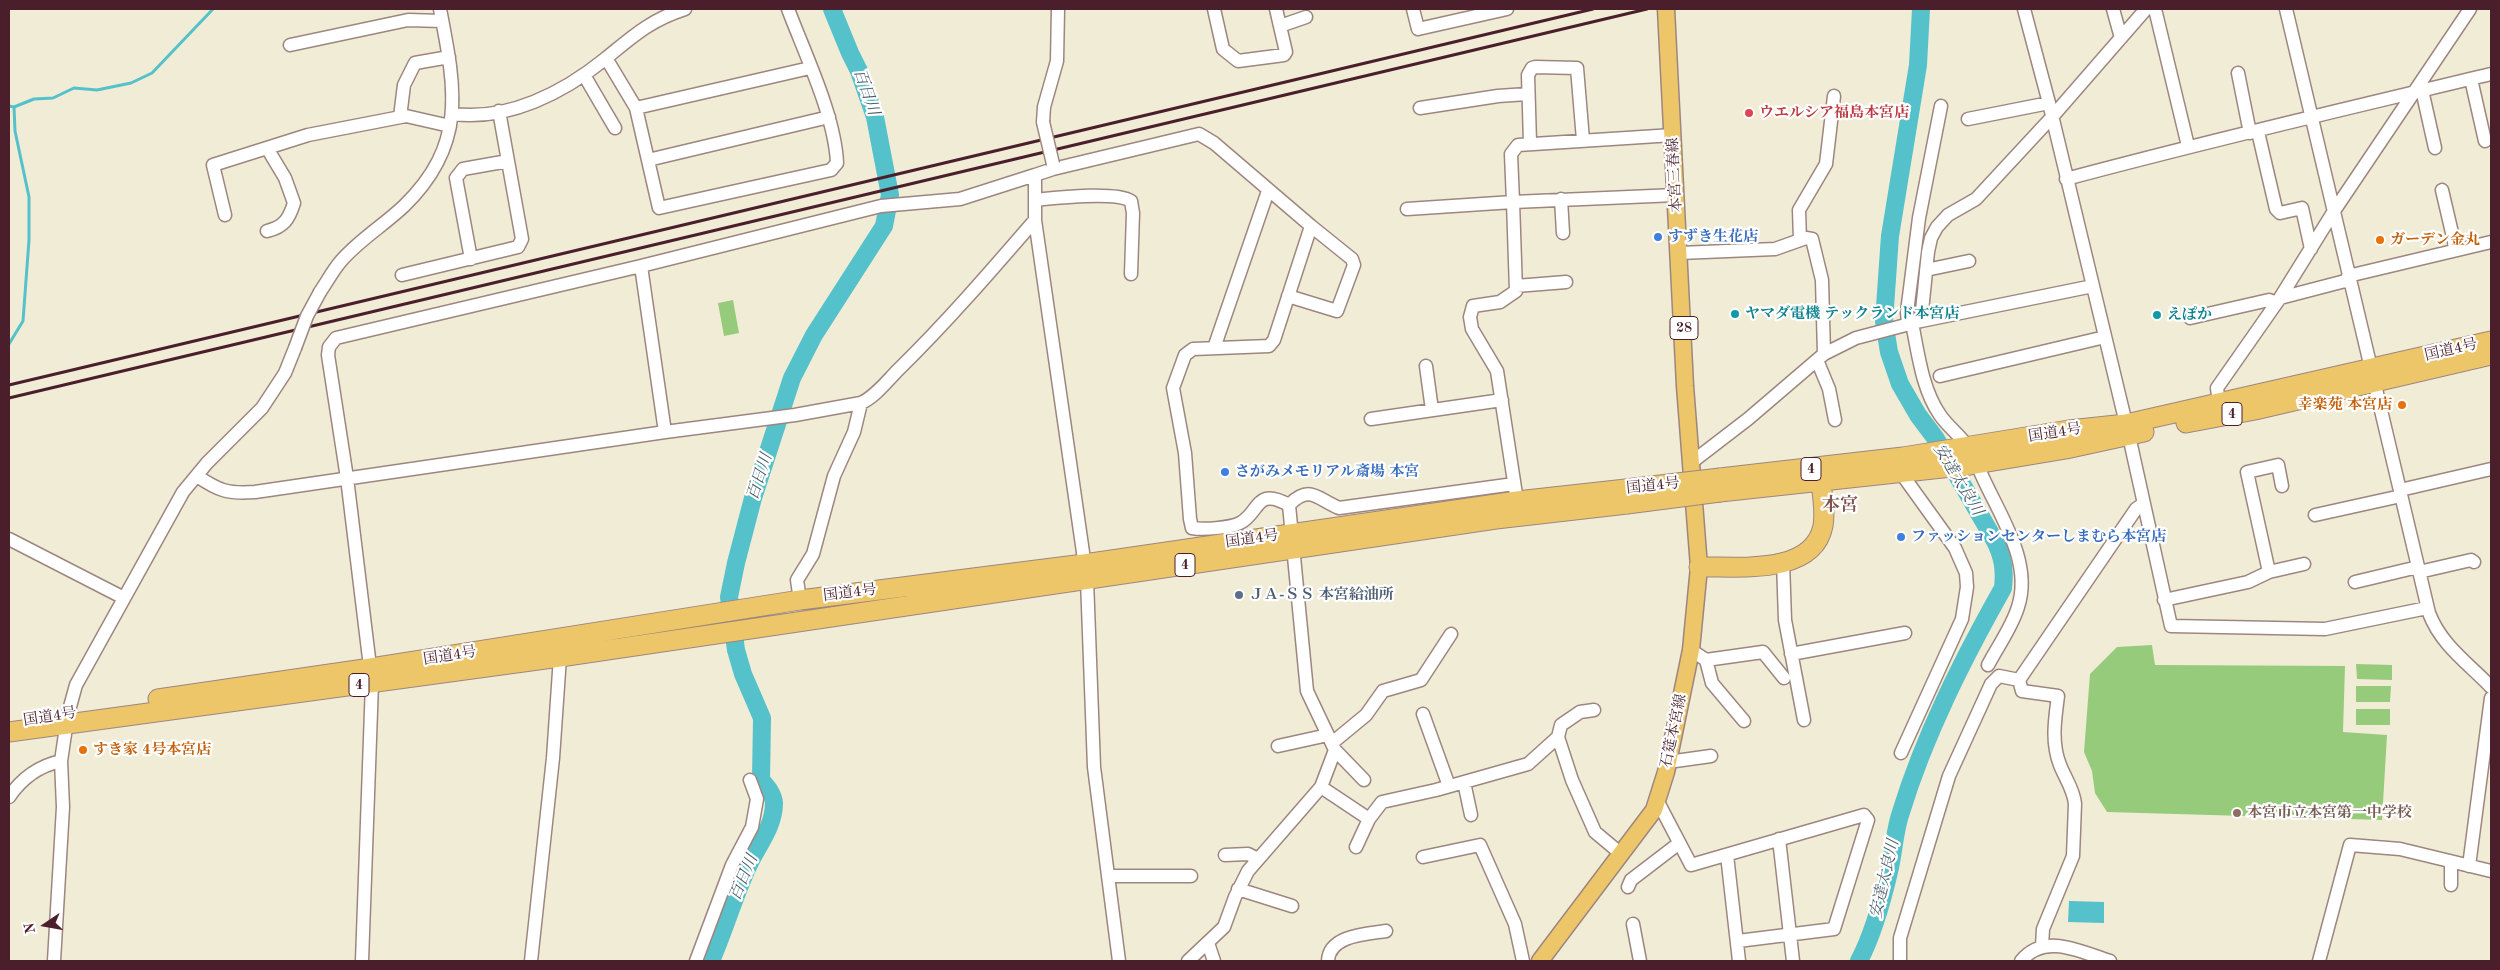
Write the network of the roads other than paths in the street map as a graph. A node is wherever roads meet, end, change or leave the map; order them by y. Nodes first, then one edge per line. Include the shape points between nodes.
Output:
1 (685, 9) edge
2 (788, 9) edge
3 (1058, 9) edge
4 (1214, 9) edge
5 (1276, 9) edge
6 (1414, 9) edge
7 (1507, 9) edge
8 (1666, 9) edge
9 (2024, 9) edge
10 (2113, 9) edge
11 (2146, 9) edge
12 (2155, 9) edge
13 (2286, 9) edge
14 (2470, 9) edge
15 (1468, 13) edge
16 (441, 15) edge
17 (1306, 17) dead end
18 (1280, 26) junction
19 (2121, 38) junction
20 (290, 45) dead end
21 (449, 57) junction
22 (606, 58) junction
23 (810, 68) junction
24 (2238, 73) dead end
25 (584, 74) junction
26 (2491, 74) edge
27 (2471, 79) junction
28 (2419, 90) junction
29 (1528, 94) junction
30 (1834, 96) dead end
31 (2049, 102) junction
32 (1941, 106) dead end
33 (636, 108) junction
34 (1420, 108) dead end
35 (499, 111) junction
36 (400, 117) junction
37 (829, 117) junction
38 (2052, 117) junction
39 (1968, 119) dead end
40 (2311, 119) junction
41 (452, 120) junction
42 (615, 128) dead end
43 (2254, 132) junction
44 (1673, 135) junction
45 (1582, 140) junction
46 (2485, 141) dead end
47 (1530, 143) junction
48 (2188, 146) junction
49 (267, 148) junction
50 (2435, 148) dead end
51 (648, 160) junction
52 (508, 161) junction
53 (1053, 166) junction
54 (1035, 175) junction
55 (2066, 179) junction
56 (2442, 190) dead end
57 (1268, 191) junction
58 (1676, 195) junction
59 (1561, 199) junction
60 (1035, 200) junction
61 (1513, 202) junction
62 (1407, 209) dead end
63 (2334, 211) junction
64 (225, 216) dead end
65 (1035, 220) junction
66 (1311, 226) junction
67 (267, 231) dead end
68 (1563, 233) dead end
69 (1800, 240) junction
70 (2491, 242) edge
71 (2311, 249) junction
72 (2456, 250) junction
73 (1680, 253) junction
74 (471, 259) junction
75 (1969, 261) dead end
76 (640, 266) junction
77 (1926, 270) junction
78 (1131, 274) dead end
79 (402, 275) dead end
80 (2349, 278) junction
81 (1566, 282) dead end
82 (1516, 286) junction
83 (2093, 286) junction
84 (1288, 296) junction
85 (2277, 302) junction
86 (2190, 318) dead end
87 (1912, 324) junction
88 (2105, 336) junction
89 (2491, 340) edge
90 (1214, 348) junction
91 (2491, 355) edge
92 (1820, 357) junction
93 (1426, 366) dead end
94 (2372, 375) junction
95 (1940, 376) dead end
96 (1502, 400) junction
97 (861, 403) junction
98 (2219, 403) junction
99 (1432, 410) junction
100 (1371, 419) dead end
101 (1835, 420) dead end
102 (2128, 430) junction
103 (665, 432) junction
104 (1970, 456) junction
105 (1692, 462) junction
106 (1904, 468) junction
107 (2491, 469) edge
108 (1820, 474) junction
109 (196, 476) junction
110 (347, 478) junction
111 (2282, 486) dead end
112 (1515, 493) junction
113 (2400, 493) junction
114 (1627, 496) junction
115 (2143, 504) junction
116 (1289, 505) junction
117 (2315, 515) dead end
118 (9, 539) edge
119 (1293, 541) junction
120 (1783, 562) junction
121 (2474, 562) dead end
122 (2304, 564) dead end
123 (1699, 567) junction
124 (2418, 570) junction
125 (1086, 572) junction
126 (2269, 572) junction
127 (2355, 582) dead end
128 (124, 598) junction
129 (800, 600) junction
130 (2164, 600) junction
131 (2427, 608) junction
132 (1905, 633) dead end
133 (1450, 634) dead end
134 (1691, 650) junction
135 (1791, 654) junction
136 (560, 657) junction
137 (1706, 660) junction
138 (1988, 665) dead end
139 (371, 676) junction
140 (1784, 678) dead end
141 (2020, 680) junction
142 (2491, 687) edge
143 (2491, 698) edge
144 (1594, 710) dead end
145 (1423, 714) dead end
146 (67, 719) junction
147 (1804, 720) dead end
148 (1744, 722) dead end
149 (9, 723) edge
150 (9, 732) edge
151 (1558, 737) junction
152 (1332, 743) junction
153 (1278, 746) dead end
154 (1901, 753) dead end
155 (1711, 756) dead end
156 (60, 761) junction
157 (1668, 762) junction
158 (750, 780) dead end
159 (1364, 780) dead end
160 (1464, 782) junction
161 (1449, 786) junction
162 (1321, 787) junction
163 (9, 797) edge
164 (1658, 802) junction
165 (1471, 815) dead end
166 (1368, 819) junction
167 (1779, 839) junction
168 (1678, 844) junction
169 (1356, 847) dead end
170 (1620, 853) junction
171 (1225, 855) dead end
172 (1726, 855) junction
173 (1423, 857) dead end
174 (1258, 859) junction
175 (2451, 862) junction
176 (2469, 866) junction
177 (2491, 871) edge
178 (1108, 876) junction
179 (1191, 876) dead end
180 (2451, 885) dead end
181 (1628, 887) dead end
182 (1238, 888) junction
183 (1292, 906) dead end
184 (1632, 924) dead end
185 (1386, 931) dead end
186 (1790, 934) junction
187 (1738, 940) junction
188 (1208, 943) junction
189 (2042, 946) junction
190 (54, 961) edge
191 (362, 961) edge
192 (531, 961) edge
193 (696, 961) edge
194 (1119, 961) edge
195 (1188, 961) edge
196 (1214, 961) edge
197 (1328, 961) edge
198 (1523, 961) edge
199 (1540, 961) edge
200 (1640, 961) edge
201 (1739, 961) edge
202 (1794, 961) edge
203 (1900, 961) edge
204 (2021, 961) edge
205 (2110, 961) edge
206 (2319, 961) edge

1 - 22 street via 642,28
2 - 23 street
3 - 53 street, bridge via 1057,61 1044,106 1043,122
4 - 18 street via 1223,49 1238,61 1284,55
5 - 18 street
6 - 15 street via 1418,29
7 - 15 street
8 - 44 main road, 本宮三春線 / 28
9 - 31 street
10 - 19 street
11 - 19 street
12 - 48 street
13 - 40 street
14 - 28 street
16 - 20 street
16 - 21 street
17 - 18 street
19 - 38 street
21 - 36 street via 415,63 404,85
21 - 41 street via 453,86
22 - 25 street
22 - 33 street
23 - 33 street
23 - 37 street
24 - 43 street
25 - 35 street via 529,104
25 - 42 street
26 - 27 street
27 - 28 street
27 - 46 street
28 - 40 street
28 - 50 street
28 - 63 street
29 - 34 street
29 - 45 street via 1528,75 1532,68 1577,68
29 - 47 street
30 - 69 street via 1826,164 1799,210
31 - 38 street
31 - 39 street
32 - 87 street via 1919,218 1907,312
33 - 51 street
35 - 41 street
35 - 52 street
36 - 41 street
36 - 49 street via 308,135
37 - 51 street
37 - 51 street via 837,155 837,163 831,170 659,208
38 - 55 street
38 - 77 street via 1976,199 1948,215 1938,227 1931,238
40 - 43 street
40 - 63 street
41 - 109 street, bridge via 431,175 403,207 341,261 307,316 285,373 262,408
43 - 48 street
43 - 71 street via 2276,209 2280,213 2302,208
44 - 45 street
44 - 58 main road, 本宮三春線 / 28
45 - 47 street
47 - 61 street via 1518,145 1511,154
48 - 55 street
49 - 64 street via 212,165
49 - 67 street via 285,178 294,203 285,222
52 - 74 street via 522,239 518,248
52 - 74 street via 462,169 456,178
53 - 54 street
53 - 57 street via 1199,134 1214,143
54 - 60 street
54 - 76 street via 960,199 887,206
55 - 83 street
56 - 72 street
57 - 66 street
57 - 90 street
58 - 59 street
58 - 73 main road, 本宮三春線 / 28
59 - 61 street
59 - 68 street
60 - 65 street
60 - 78 street via 1082,196 1131,201
61 - 62 street
61 - 82 street
63 - 71 street
63 - 80 street
65 - 97 street via 913,356
65 - 125 street
66 - 84 street
66 - 84 street via 1352,259 1354,265 1337,311
69 - 73 street via 1775,249
69 - 92 street via 1812,239 1819,266 1823,297
70 - 72 street
71 - 85 street
72 - 80 street
73 - 105 main road, 本宮三春線 / 28
74 - 79 street
75 - 77 street
76 - 103 street
76 - 110 street via 336,338 329,347 328,355
77 - 87 street
80 - 85 street
80 - 94 street
81 - 82 street
82 - 96 street via 1516,291 1500,302 1473,306 1470,317 1477,342 1497,371
83 - 87 street
83 - 88 street
84 - 90 street via 1274,340 1269,346
85 - 86 street via 2269,300
85 - 98 street via 2217,388
87 - 92 street via 1856,338
87 - 104 street via 1934,405
88 - 95 street
88 - 102 street
89 - 94 highway, 国道4号 / 4
90 - 116 street via 1193,349 1185,355 1173,388 1186,460 1192,528 1240,523 1268,498
91 - 94 highway, 国道4号 / 4
92 - 101 street
92 - 105 street
93 - 99 street
94 - 98 highway, 国道4号 / 4
94 - 102 highway, 国道4号 / 4 via 2255,410
94 - 113 street
96 - 99 street
96 - 112 street
97 - 103 street
97 - 129 street via 854,432 834,476 813,554 797,580
98 - 102 highway, 国道4号 / 4
99 - 100 street
102 - 104 highway, 国道4号 / 4
102 - 115 street
103 - 110 street
104 - 106 highway, 国道4号 / 4
104 - 138 street via 2017,554 2021,581 2015,617
105 - 123 main road, 石筵本宮線
106 - 108 highway, 国道4号 / 4
106 - 154 street via 1955,548 1964,567 1967,587 1962,619
107 - 113 street
108 - 114 highway, 国道4号 / 4, bridge
108 - 120 highway via 1824,515 1819,539 1807,554
109 - 110 street via 214,488 239,493
109 - 128 street via 165,520
110 - 139 street
111 - 126 street via 2278,465 2247,472
112 - 114 highway, 国道4号 / 4
112 - 116 street via 1339,508 1308,494 1301,495
112 - 119 highway, 国道4号 / 4
113 - 117 street
113 - 124 street
114 - 119 highway, 国道4号 / 4
115 - 130 street
115 - 141 street via 2136,509
116 - 119 street
118 - 128 street
119 - 125 highway, 国道4号 / 4
119 - 152 street via 1307,691
120 - 123 highway
120 - 135 street via 1785,620
121 - 124 street
122 - 126 street
123 - 134 main road, 石筵本宮線
124 - 127 street
124 - 131 street
125 - 129 highway, 国道4号 / 4
125 - 136 highway, 国道4号 / 4
125 - 178 street via 1094,767
126 - 130 street via 2248,582
128 - 146 street via 76,685
129 - 139 highway, 国道4号 / 4 via 705,614
130 - 131 street via 2170,626 2325,629
131 - 142 street via 2446,645
132 - 135 street
133 - 152 street via 1421,680 1383,691 1366,715
134 - 137 street
134 - 157 main road, 石筵本宮線
135 - 147 street
136 - 139 highway, 国道4号 / 4
136 - 192 street via 553,758
137 - 140 street via 1763,652
137 - 148 street via 1712,684
139 - 146 highway, 国道4号 / 4
139 - 191 street
141 - 189 street via 2022,691 2058,696 2053,731 2059,763 2075,804 2073,856 2044,930
141 - 203 street via 1998,676 1994,680 1949,776 1900,938
143 - 176 street
144 - 151 street via 1580,712 1561,725
145 - 161 street
146 - 149 highway, 国道4号 / 4
146 - 150 highway, 国道4号 / 4
146 - 156 street
151 - 160 street via 1528,764
151 - 170 street via 1572,780 1596,832
152 - 153 street
152 - 159 street
152 - 162 street
155 - 157 street
156 - 163 street via 40,767 25,778
156 - 190 street via 63,807
157 - 164 main road, 石筵本宮線
158 - 193 street via 756,799 752,827 727,878
160 - 161 street
160 - 165 street
161 - 166 street via 1382,802
162 - 166 street
162 - 174 street
164 - 168 street
164 - 170 main road, 石筵本宮線
166 - 169 street
167 - 172 street
167 - 186 street
167 - 186 street via 1864,815 1868,820 1834,929
168 - 172 street via 1691,865
168 - 181 street via 1631,880
170 - 199 main road, 石筵本宮線
171 - 174 street via 1248,854
172 - 187 street
173 - 198 street via 1480,845 1515,924
174 - 182 street
175 - 176 street
175 - 180 street
175 - 206 street via 2385,846 2350,845
176 - 177 street
178 - 179 street
178 - 194 street
182 - 183 street
182 - 188 street via 1224,927
184 - 200 street
185 - 197 street via 1339,942 1330,952
186 - 187 street
186 - 202 street
187 - 201 street
188 - 195 street
188 - 196 street
189 - 204 street
189 - 205 street via 2060,945

